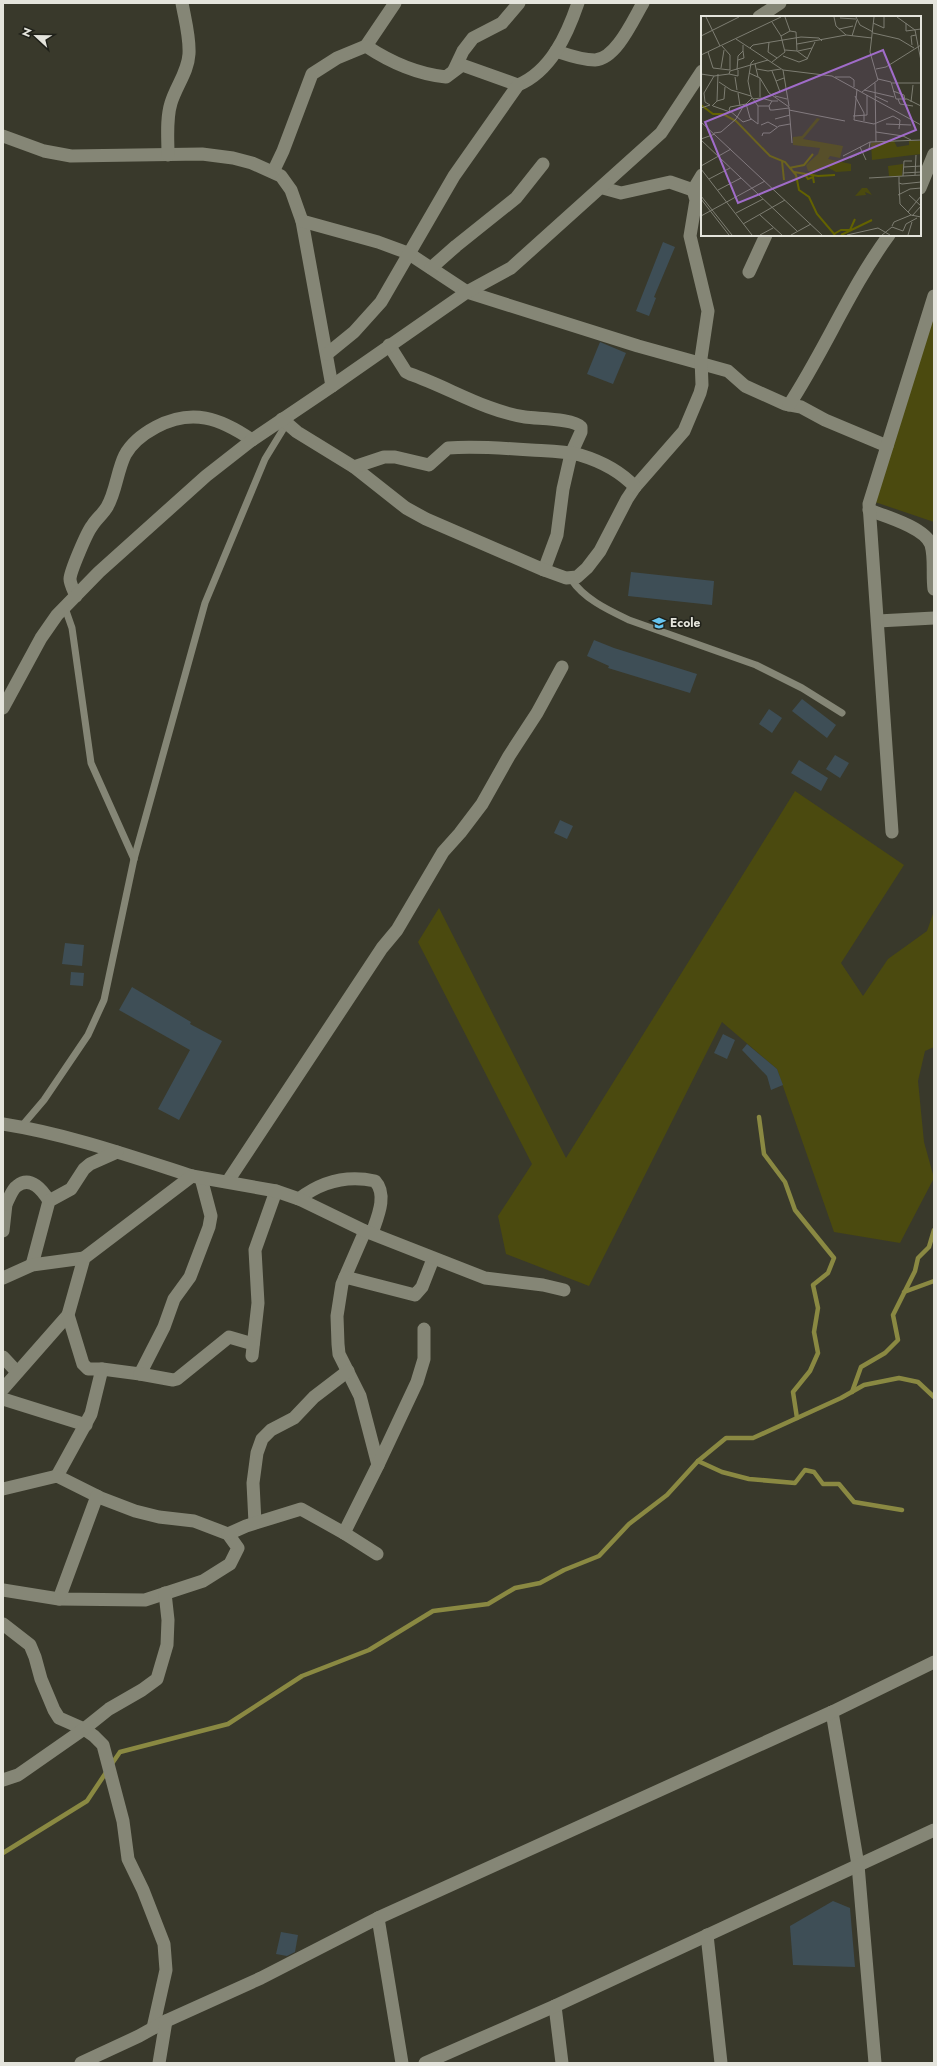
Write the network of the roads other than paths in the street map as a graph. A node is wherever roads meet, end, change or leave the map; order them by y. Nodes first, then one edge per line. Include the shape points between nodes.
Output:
1 (182, 3) edge
2 (395, 3) edge
3 (519, 3) edge
4 (578, 3) edge
5 (643, 3) edge
6 (780, 3) edge
7 (761, 11) edge
8 (366, 46) junction
9 (556, 51) junction
10 (454, 70) junction
11 (701, 73) edge
12 (518, 85) junction
13 (3, 136) edge
14 (168, 154) junction
15 (934, 154) edge
16 (543, 164) dead end
17 (273, 172) junction
18 (701, 177) edge
19 (921, 186) edge
20 (603, 188) junction
21 (693, 190) junction
22 (698, 211) edge
23 (302, 221) junction
24 (766, 236) edge
25 (888, 236) edge
26 (408, 253) junction
27 (431, 268) junction
28 (749, 272) dead end
29 (467, 292) junction
30 (934, 296) edge
31 (390, 345) junction
32 (327, 354) junction
33 (700, 363) junction
34 (332, 386) junction
35 (789, 405) junction
36 (284, 421) junction
37 (252, 440) junction
38 (887, 446) junction
39 (571, 454) junction
40 (354, 467) junction
41 (635, 487) junction
42 (869, 510) junction
43 (544, 570) junction
44 (571, 579) junction
45 (934, 589) edge
46 (76, 596) junction
47 (64, 608) junction
48 (934, 618) edge
49 (878, 621) junction
50 (562, 667) dead end
51 (3, 708) edge
52 (842, 713) dead end
53 (892, 832) dead end
54 (134, 859) junction
55 (3, 1124) edge
56 (21, 1127) junction
57 (117, 1152) junction
58 (196, 1177) junction
59 (228, 1181) junction
60 (276, 1191) junction
61 (299, 1199) junction
62 (49, 1201) junction
63 (4, 1204) edge
64 (3, 1231) edge
65 (368, 1232) junction
66 (84, 1258) junction
67 (433, 1259) junction
68 (32, 1265) junction
69 (345, 1277) junction
70 (3, 1278) edge
71 (564, 1290) dead end
72 (68, 1315) junction
73 (424, 1329) dead end
74 (3, 1357) edge
75 (102, 1369) junction
76 (348, 1371) junction
77 (16, 1372) junction
78 (140, 1374) junction
79 (3, 1389) edge
80 (3, 1399) edge
81 (86, 1425) junction
82 (378, 1465) junction
83 (57, 1476) junction
84 (3, 1489) edge
85 (97, 1496) junction
86 (255, 1523) junction
87 (344, 1533) junction
88 (228, 1534) junction
89 (377, 1554) dead end
90 (3, 1590) edge
91 (165, 1593) junction
92 (59, 1599) junction
93 (3, 1624) edge
94 (934, 1662) edge
95 (832, 1712) junction
96 (84, 1729) junction
97 (4, 1782) edge
98 (934, 1830) edge
99 (858, 1865) junction
100 (378, 1918) junction
101 (707, 1934) junction
102 (555, 2006) junction
103 (166, 2021) junction
104 (152, 2028) junction
105 (81, 2063) edge
106 (159, 2063) edge
107 (402, 2063) edge
108 (425, 2063) edge
109 (562, 2063) edge
110 (720, 2063) edge
111 (875, 2063) edge

1 - 14 street via 189,40 189,56 171,103
2 - 8 street
3 - 10 street via 502,23 473,38 467,44
4 - 9 street
5 - 9 street via 614,50 602,58 580,59
6 - 7 street
8 - 10 street via 401,65 429,74 446,77
8 - 17 street via 337,58 312,74
9 - 12 street via 538,74
10 - 12 street via 462,65
11 - 20 street via 661,133
12 - 26 street via 480,136
13 - 14 street via 44,151 71,156
14 - 17 street via 202,154 233,158
15 - 19 street
16 - 27 street via 516,198
17 - 23 street via 281,176 291,190
18 - 21 street
20 - 21 street via 621,194 670,182
20 - 29 street via 511,268
21 - 22 street
22 - 33 street via 690,236 708,311
23 - 26 street
23 - 32 street
24 - 28 street
25 - 35 street via 868,263
26 - 27 street
26 - 32 street via 381,302 354,332
27 - 29 street
29 - 31 street
29 - 33 street
30 - 38 street
31 - 34 street
31 - 39 street via 406,372 410,374 491,408 518,416 578,424 581,432
32 - 34 street
33 - 35 street via 728,371 745,386
33 - 41 street via 702,385 692,416 678,438
34 - 36 street
35 - 38 street
36 - 37 street
36 - 40 street via 296,432
36 - 54 lane via 265,459 205,603
37 - 46 street via 206,476 99,572
37 - 46 street via 219,422 186,416 167,421 137,439 124,457 107,506 87,533 70,572 70,581
38 - 42 street
39 - 40 street via 520,449 454,448 443,451 436,461 429,465 384,457
39 - 41 street via 611,468
39 - 43 street via 557,535
40 - 43 street via 406,508 426,519
41 - 44 street via 600,551 587,568
42 - 45 street via 903,523 927,538 931,547
42 - 49 street
43 - 44 street
44 - 52 lane via 578,590 610,611 756,665 802,688
46 - 47 street
47 - 51 street via 41,638
47 - 54 lane via 72,628 91,763
48 - 49 street
49 - 53 street
50 - 59 street via 482,804 442,852 397,930 382,948
54 - 56 lane via 104,1000 88,1035 44,1100
55 - 56 street
56 - 57 street
57 - 58 street
57 - 62 street via 90,1164 71,1189
58 - 59 street
58 - 66 street
58 - 78 street via 210,1216 209,1227 190,1277 174,1299 164,1327
59 - 60 street
60 - 61 street
60 - 78 street via 255,1250 258,1303 252,1350 229,1337 178,1379
61 - 65 street
61 - 65 street via 312,1189 336,1180 375,1182 380,1187 381,1200
62 - 63 street via 36,1185 23,1183 16,1186
62 - 68 street
63 - 64 street
65 - 67 street
65 - 69 street
66 - 68 street
66 - 72 street
67 - 69 street via 422,1287 415,1295
67 - 71 street via 485,1278
68 - 70 street
69 - 76 street via 337,1316 338,1344
72 - 75 street via 83,1364 88,1369
72 - 77 street
73 - 82 street via 424,1359 417,1382
74 - 77 street
75 - 78 street
75 - 81 street
76 - 82 street via 360,1396
76 - 86 street via 314,1397 294,1418 271,1430 262,1439 257,1453 253,1482
77 - 79 street
80 - 81 street
81 - 83 street
82 - 87 street
83 - 84 street
83 - 85 street
85 - 88 street via 134,1511 190,1520
85 - 92 street
86 - 87 street via 301,1509
86 - 88 street
87 - 89 street
88 - 91 street via 238,1548 230,1564 203,1581
90 - 92 street
91 - 92 street via 135,1601
91 - 96 street via 167,1645 157,1679 109,1709
93 - 96 street via 30,1645 43,1685 59,1718
94 - 95 street
95 - 99 street
95 - 100 street
96 - 97 street
96 - 104 street via 103,1745 122,1821 128,1859 164,1944 166,1970
98 - 99 street
99 - 101 street
99 - 111 street
100 - 103 street via 261,1978
100 - 107 street
101 - 102 street
101 - 110 street
102 - 108 street
102 - 109 street
103 - 104 street
103 - 106 street
104 - 105 street

